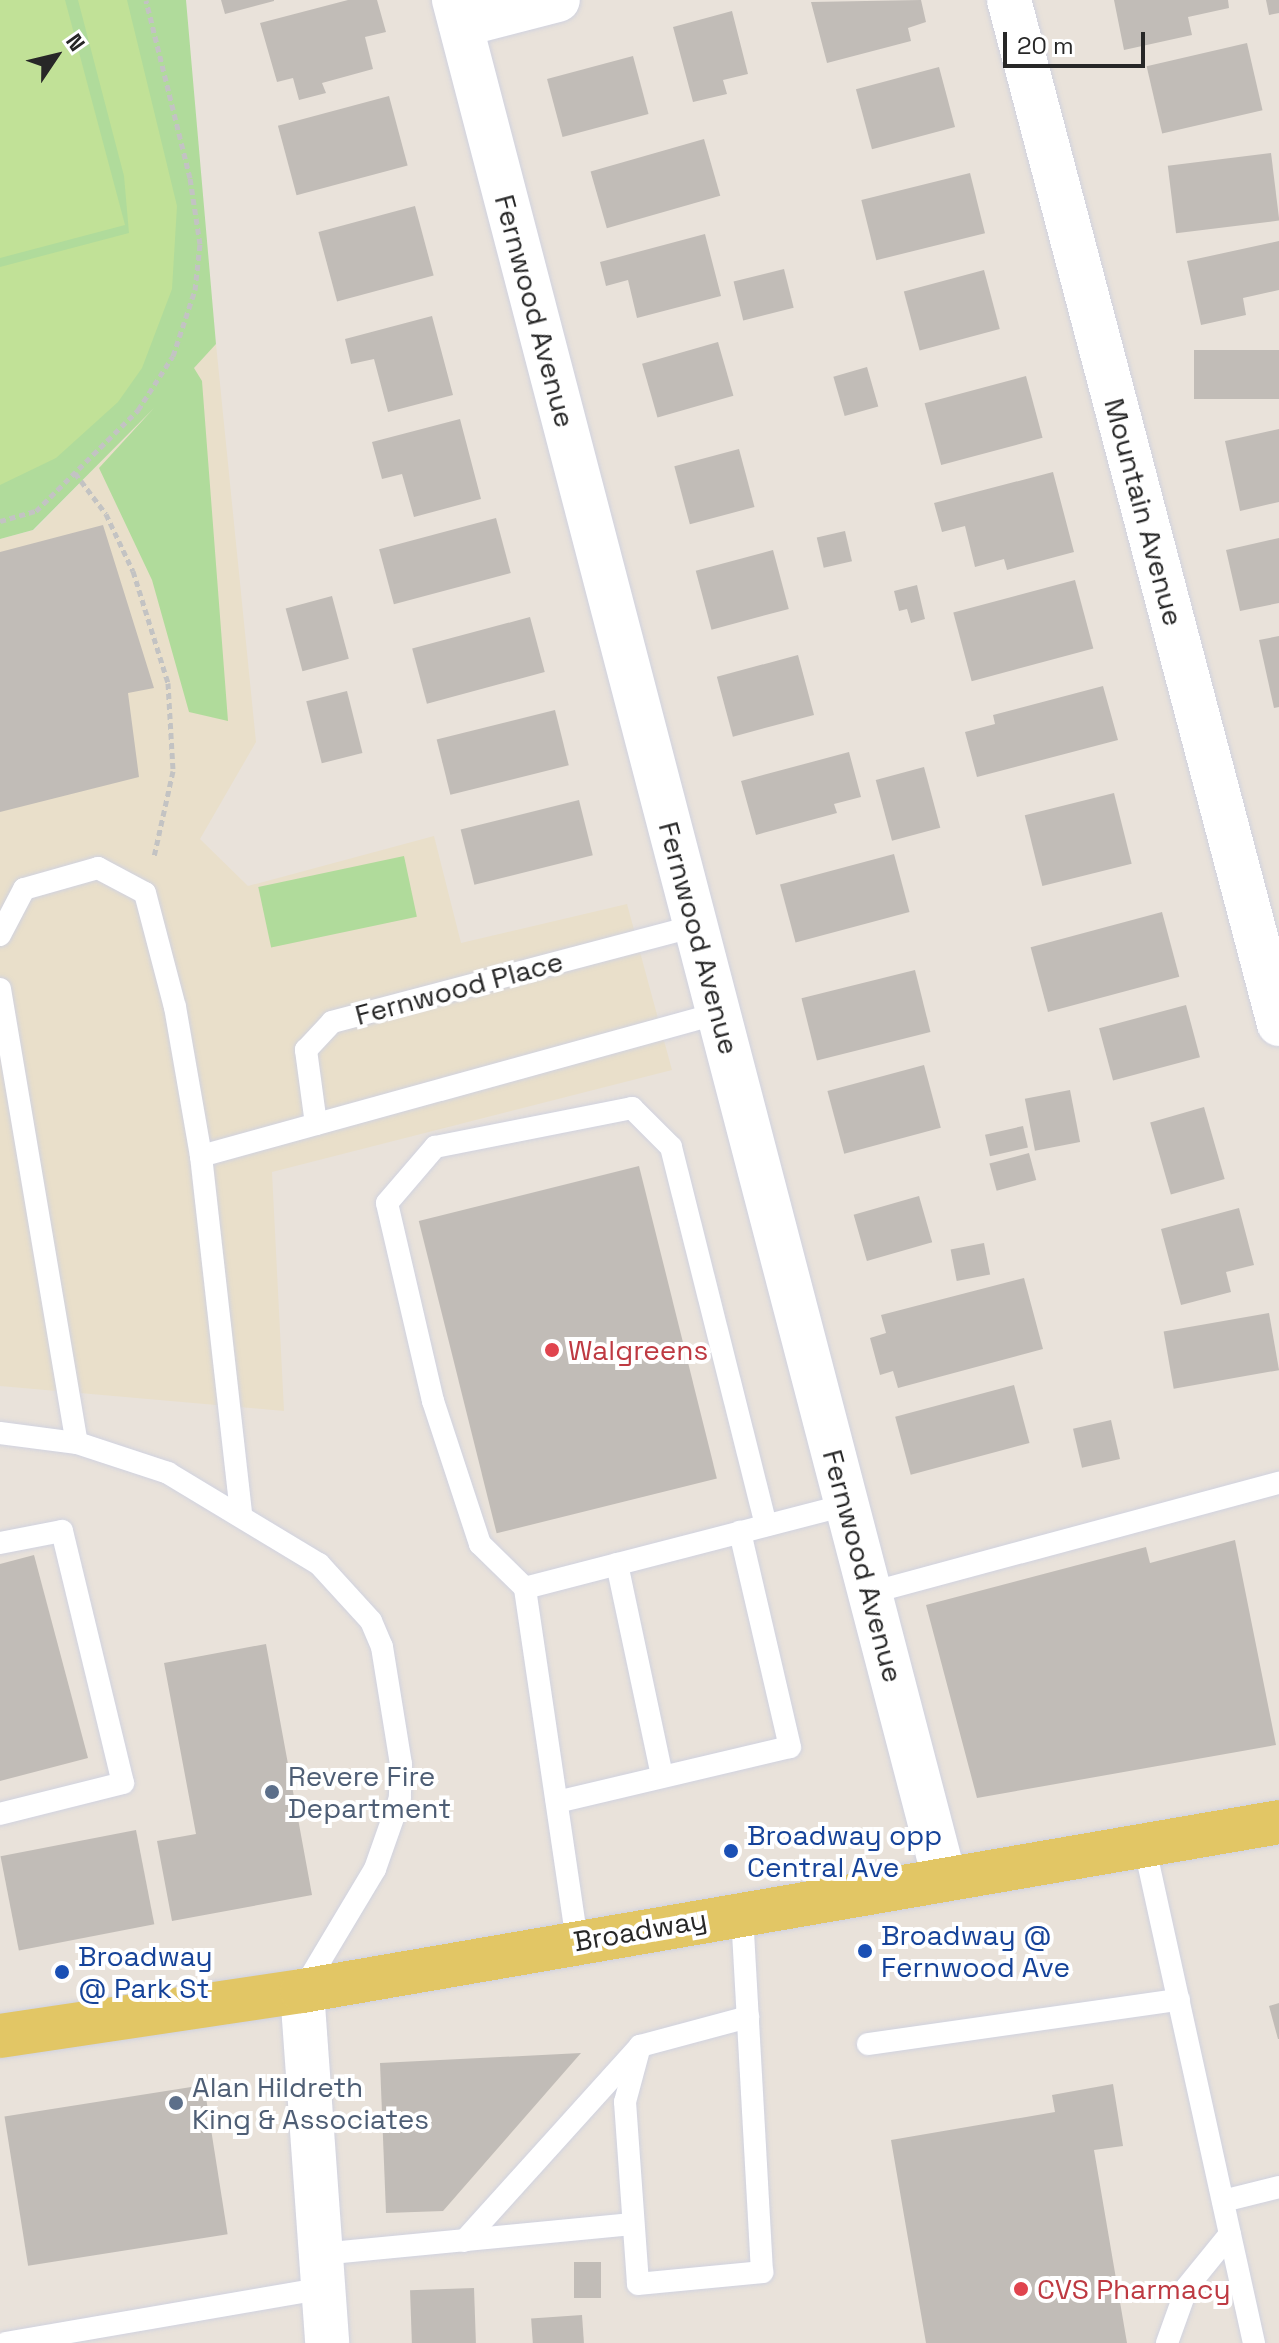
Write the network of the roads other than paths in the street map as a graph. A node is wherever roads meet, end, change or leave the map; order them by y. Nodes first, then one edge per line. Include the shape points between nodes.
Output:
1 (558, 0) edge
2 (1009, 0) edge
3 (458, 13) edge
4 (696, 926) junction
5 (0, 935) edge
6 (0, 989) edge
7 (719, 1013) junction
8 (1279, 1024) edge
9 (316, 1124) junction
10 (201, 1156) junction
11 (0, 1433) edge
12 (77, 1443) junction
13 (1279, 1483) edge
14 (847, 1505) junction
15 (241, 1515) junction
16 (766, 1525) junction
17 (740, 1532) junction
18 (0, 1543) edge
19 (617, 1564) junction
20 (525, 1588) junction
21 (870, 1593) junction
22 (662, 1775) junction
23 (557, 1802) junction
24 (0, 1814) edge
25 (1279, 1822) edge
26 (1144, 1844) junction
27 (944, 1877) junction
28 (742, 1911) junction
29 (577, 1941) junction
30 (302, 1991) junction
31 (1179, 2000) junction
32 (748, 2017) junction
33 (0, 2036) edge
34 (868, 2044) dead end
35 (640, 2046) junction
36 (1279, 2187) edge
37 (1223, 2201) junction
38 (632, 2224) junction
39 (1230, 2234) junction
40 (464, 2241) junction
41 (322, 2271) junction
42 (6, 2343) edge
43 (327, 2343) edge
44 (1167, 2343) edge
45 (1254, 2343) edge

1 - 3 street
2 - 8 street, Mountain Avenue
3 - 4 street, Fernwood Avenue
4 - 7 street, Fernwood Avenue
4 - 9 lane, Fernwood Place via 332,1022 306,1050
5 - 10 lane via 24,889 98,868 145,893 175,1007
6 - 12 lane
7 - 9 lane
7 - 14 street, Fernwood Avenue
9 - 10 lane
10 - 15 lane
11 - 12 lane
12 - 15 lane via 168,1473
13 - 21 lane
14 - 16 lane
14 - 21 street, Fernwood Avenue
15 - 30 lane via 319,1564 371,1621 382,1647 401,1764 393,1828
16 - 17 lane
16 - 20 lane via 671,1147 632,1108 435,1147 387,1203 433,1401 480,1544
17 - 19 lane
17 - 22 lane via 790,1747
18 - 24 lane via 62,1531 123,1783
19 - 20 lane
19 - 22 lane
20 - 23 lane
21 - 27 street, Fernwood Avenue
22 - 23 lane
23 - 29 lane
25 - 26 main road, Broadway
26 - 27 main road, Broadway
26 - 31 lane
27 - 28 main road, Broadway
28 - 29 main road, Broadway
28 - 32 lane
29 - 30 main road, Broadway
30 - 33 main road, Broadway
30 - 41 street
31 - 34 lane
31 - 37 lane
32 - 35 lane
32 - 38 lane via 762,2272 638,2284
35 - 38 lane via 625,2102
35 - 40 lane
36 - 37 lane
37 - 39 lane
38 - 40 lane
39 - 44 lane via 1187,2287
39 - 45 lane
40 - 41 lane
41 - 42 lane
41 - 43 street

